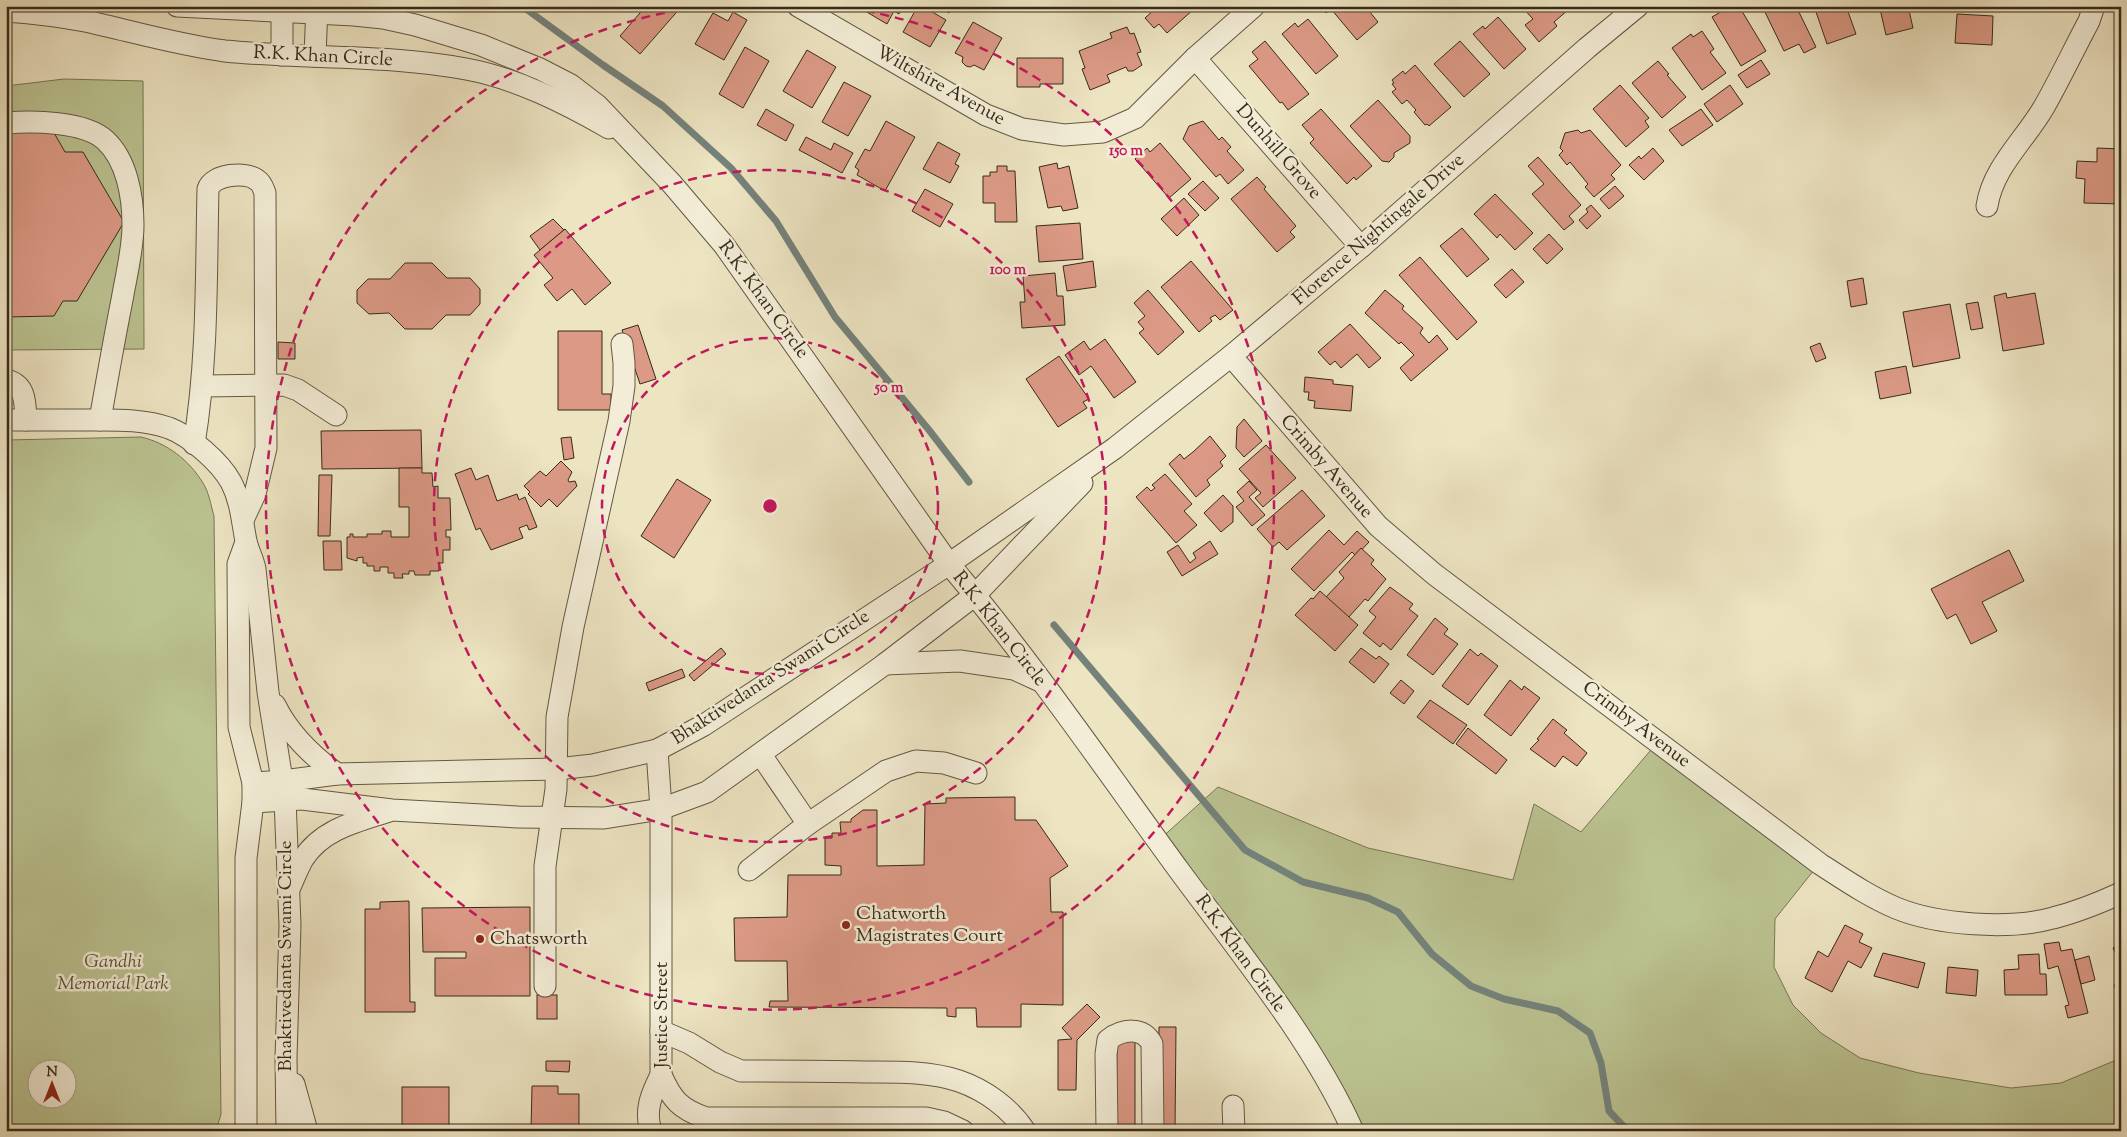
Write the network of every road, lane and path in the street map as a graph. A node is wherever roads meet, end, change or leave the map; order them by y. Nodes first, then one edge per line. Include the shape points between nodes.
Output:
1 (177, 6) edge
2 (385, 6) edge
3 (798, 6) edge
4 (1254, 6) edge
5 (1638, 6) edge
6 (2094, 6) edge
7 (282, 9) edge
8 (317, 10) edge
9 (6, 11) edge
10 (415, 26) junction
11 (282, 54) junction
12 (315, 56) junction
13 (1195, 58) junction
14 (6, 123) edge
15 (629, 139) junction
16 (1986, 206) dead end
17 (1362, 246) junction
18 (622, 344) dead end
19 (1231, 356) junction
20 (6, 380) edge
21 (266, 384) junction
22 (203, 386) junction
23 (336, 415) dead end
24 (16, 420) edge
25 (100, 420) junction
26 (194, 444) junction
27 (1115, 448) junction
28 (243, 520) junction
29 (246, 542) junction
30 (949, 564) junction
31 (975, 595) junction
32 (885, 664) junction
33 (1040, 681) junction
34 (268, 692) junction
35 (657, 750) junction
36 (761, 755) junction
37 (558, 769) junction
38 (976, 773) dead end
39 (337, 774) junction
40 (284, 790) junction
41 (253, 793) junction
42 (661, 809) junction
43 (392, 810) junction
44 (553, 818) junction
45 (808, 824) junction
46 (749, 870) dead end
47 (289, 890) junction
48 (2121, 892) edge
49 (545, 986) dead end
50 (661, 1031) junction
51 (286, 1058) junction
52 (661, 1075) junction
53 (1233, 1106) dead end
54 (246, 1131) edge
55 (287, 1131) edge
56 (307, 1131) edge
57 (651, 1131) edge
58 (963, 1131) edge
59 (1026, 1131) edge
60 (1107, 1131) edge
61 (1153, 1131) edge
62 (1234, 1131) edge
63 (1353, 1131) edge

1 - 7 street, R.K. Khan Circle
2 - 10 street
3 - 13 street, Wiltshire Avenue via 986,115 1022,129 1064,135 1103,132 1135,118
4 - 13 street, Wiltshire Avenue
5 - 17 street, Florence Nightingale Drive
6 - 16 street via 2044,108 2001,169
7 - 8 street, R.K. Khan Circle
7 - 11 street
8 - 10 street, R.K. Khan Circle via 383,18
8 - 12 street
9 - 11 street, R.K. Khan Circle via 53,15 224,50
10 - 15 street, R.K. Khan Circle via 481,45 571,85 597,105
11 - 12 street, R.K. Khan Circle
12 - 15 street, R.K. Khan Circle via 433,64 491,75 574,108
13 - 17 street, Dunhill Grove
14 - 25 street via 60,124 83,128 105,140 118,155 124,171 133,226
15 - 30 street, R.K. Khan Circle via 724,245
17 - 19 street, Florence Nightingale Drive
18 - 37 street via 624,378 619,421 557,717
19 - 27 street, Florence Nightingale Drive
19 - 48 street, Crimby Avenue via 1378,526 1420,562 1857,889 1897,908 1940,920 1983,926 2052,919
20 - 24 street via 20,386 23,392
21 - 22 street
21 - 22 street via 265,193 257,179 236,176 216,178 208,189
21 - 23 street via 298,390
21 - 28 street via 266,448 255,494
22 - 26 street
24 - 25 street, Bhaktivedanta Swami Circle
25 - 26 street, Bhaktivedanta Swami Circle via 149,423 170,429
26 - 28 street, Bhaktivedanta Swami Circle via 212,458 230,482
27 - 30 street, Florence Nightingale Drive
27 - 31 street, Florence Nightingale Drive
28 - 29 street, Bhaktivedanta Swami Circle
29 - 34 street, Bhaktivedanta Swami Circle via 256,569
29 - 41 street, Bhaktivedanta Swami Circle via 238,564 239,727
30 - 31 street, R.K. Khan Circle
30 - 35 street, Bhaktivedanta Swami Circle via 704,725
31 - 32 street
31 - 33 street, R.K. Khan Circle
32 - 33 street via 960,661 1014,669
32 - 36 street
33 - 63 street, R.K. Khan Circle via 1260,981 1313,1058
34 - 39 street via 290,732
34 - 40 street, Bhaktivedanta Swami Circle
35 - 37 street, Bhaktivedanta Swami Circle via 593,765
35 - 42 street, Justice Street
36 - 42 street via 708,792
36 - 45 street
37 - 39 street, Bhaktivedanta Swami Circle
37 - 44 street
38 - 45 street via 944,763 916,761 886,771
39 - 40 street, Bhaktivedanta Swami Circle
40 - 41 street
40 - 43 street
40 - 47 street, Bhaktivedanta Swami Circle
41 - 54 street, Bhaktivedanta Swami Circle via 246,858
42 - 44 street via 604,818
42 - 50 street, Justice Street
43 - 44 street
43 - 47 street via 331,831 304,858
44 - 49 street via 545,866
45 - 46 street
47 - 51 street, Bhaktivedanta Swami Circle
50 - 52 street, Justice Street
50 - 59 street via 741,1071 901,1072 958,1080 975,1087 1007,1109
51 - 55 street, Bhaktivedanta Swami Circle
51 - 56 street
52 - 57 street via 649,1105
52 - 58 street, Justice Street via 678,1104 706,1118 926,1118
53 - 62 street
60 - 61 street via 1108,1040 1116,1034 1130,1031 1148,1036 1152,1044

